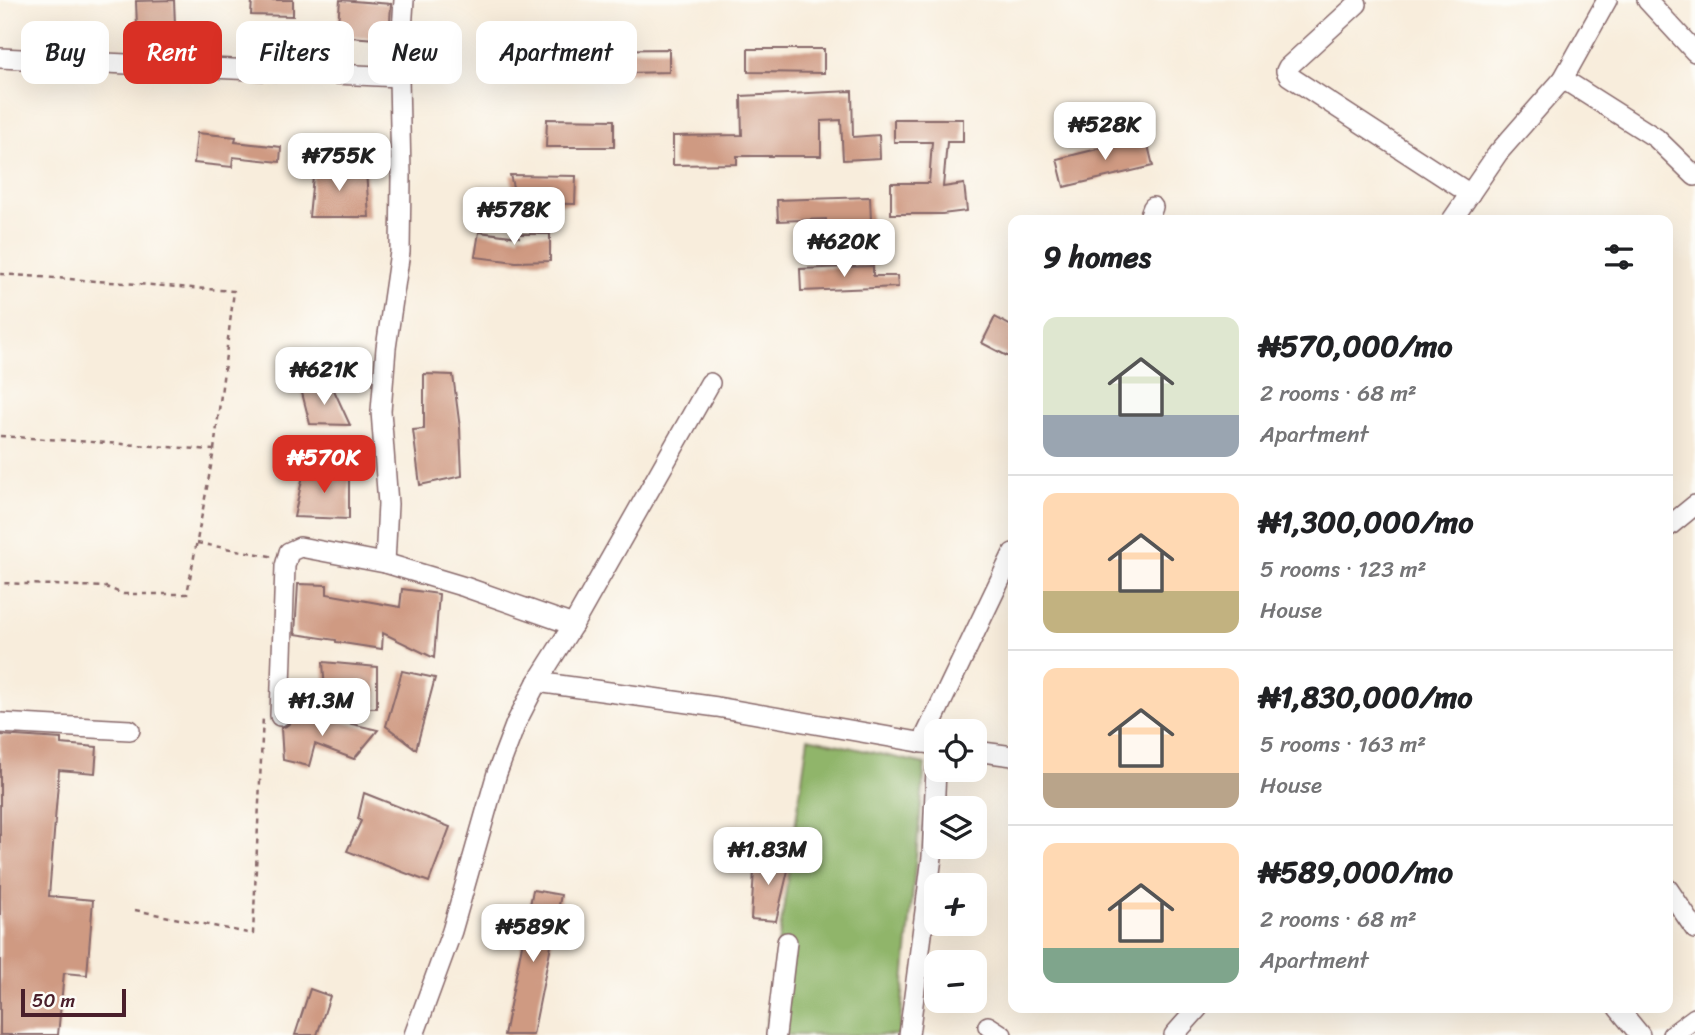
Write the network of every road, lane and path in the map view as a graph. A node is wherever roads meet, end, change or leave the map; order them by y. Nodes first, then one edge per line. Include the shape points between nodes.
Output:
1 (404, 0) edge
2 (1607, 0) edge
3 (1647, 0) edge
4 (1357, 4) dead end
5 (403, 21) edge
6 (1695, 52) edge
7 (0, 58) edge
8 (368, 76) edge
9 (1563, 79) junction
10 (399, 84) edge
11 (1695, 176) edge
12 (1470, 194) junction
13 (1455, 215) edge
14 (0, 274) edge
15 (710, 383) dead end
16 (0, 436) edge
17 (214, 450) junction
18 (1695, 505) edge
19 (1673, 521) edge
20 (197, 543) junction
21 (385, 563) junction
22 (1008, 564) edge
23 (269, 569) dead end
24 (0, 583) edge
25 (573, 625) junction
26 (537, 682) junction
27 (263, 704) dead end
28 (280, 716) dead end
29 (940, 719) edge
30 (0, 723) edge
31 (130, 730) dead end
32 (924, 743) edge
33 (987, 753) edge
34 (1008, 755) edge
35 (935, 782) edge
36 (1673, 896) edge
37 (135, 910) dead end
38 (1695, 929) edge
39 (787, 942) dead end
40 (1194, 1013) edge
41 (1622, 1013) edge
42 (1695, 1018) edge
43 (414, 1035) edge
44 (776, 1035) edge
45 (909, 1035) edge
46 (1174, 1035) edge
47 (1640, 1035) edge
48 (1672, 1035) edge

1 - 5 street
2 - 9 street
3 - 6 street
4 - 12 street via 1286,71
7 - 8 street
9 - 11 street via 1656,138
9 - 12 street via 1498,153
10 - 21 street via 400,252 381,411 388,504
12 - 13 street
14 - 17 path via 234,291
15 - 25 street
16 - 17 path
17 - 20 path
18 - 19 street
20 - 23 path via 270,556
20 - 24 path via 187,594 123,594 106,587
21 - 25 street
21 - 28 street via 300,547 289,552
22 - 29 street
25 - 26 street
26 - 32 street
26 - 43 street via 497,773 452,931
27 - 37 path via 253,934
30 - 31 street
33 - 34 street
35 - 45 street via 932,857
36 - 38 street
39 - 44 street
40 - 46 street
41 - 47 street
42 - 48 street

